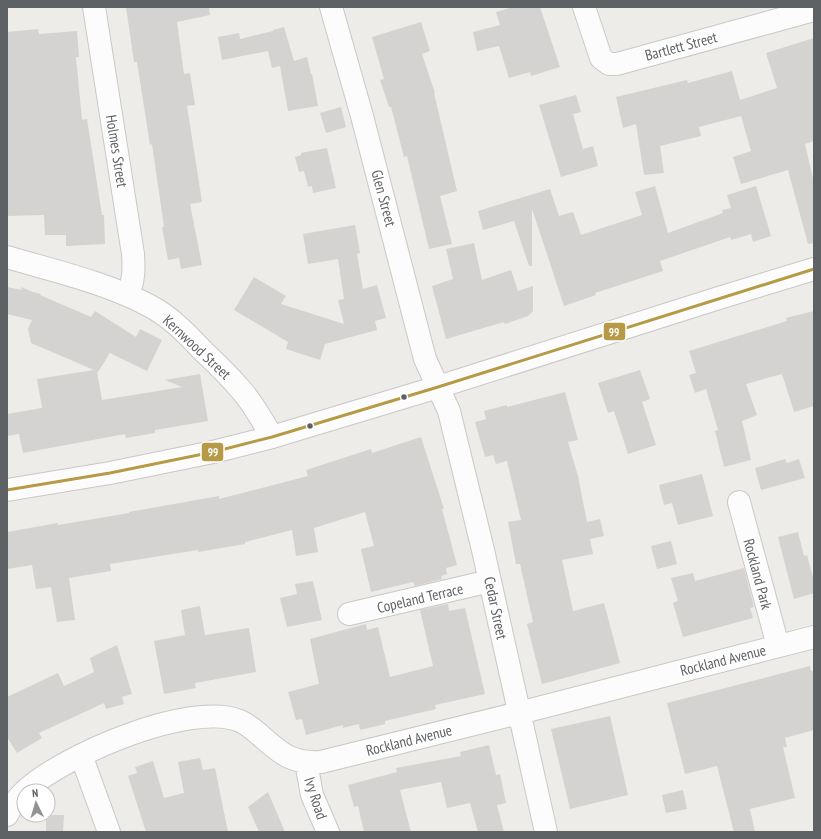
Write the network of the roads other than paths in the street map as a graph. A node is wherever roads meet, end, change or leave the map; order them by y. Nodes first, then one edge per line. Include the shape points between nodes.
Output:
1 (94, 7) edge
2 (331, 7) edge
3 (584, 7) edge
4 (814, 10) edge
5 (7, 257) edge
6 (814, 269) edge
7 (128, 295) junction
8 (438, 387) junction
9 (272, 437) junction
10 (7, 490) edge
11 (738, 502) dead end
12 (490, 581) junction
13 (349, 614) dead end
14 (814, 637) edge
15 (778, 646) junction
16 (519, 713) junction
17 (82, 756) junction
18 (306, 762) junction
19 (35, 783) edge
20 (16, 800) edge
21 (7, 815) edge
22 (109, 832) edge
23 (328, 832) edge
24 (546, 832) edge

1 - 7 street, Holmes Street via 133,254 134,274
2 - 8 street, Glen Street via 425,359
3 - 4 street, Bartlett Street via 601,58 609,64
5 - 7 street, Kernwood Street
6 - 8 street
7 - 9 street, Kernwood Street via 167,317 186,334 241,390 260,415
8 - 9 street
8 - 12 street, Cedar Street via 449,411
9 - 10 street via 110,473
11 - 15 street, Rockland Park
12 - 13 street, Copeland Terrace
12 - 16 street, Cedar Street
14 - 15 street, Rockland Avenue
15 - 16 street, Rockland Avenue
16 - 18 street, Rockland Avenue via 328,760
16 - 24 street, Cedar Street
17 - 18 street, Rockland Avenue via 109,743 153,728 194,717 212,716 242,722 280,753
17 - 19 street, Rockland Avenue via 56,768
17 - 22 street
18 - 23 street, Ivy Road via 312,795
20 - 21 street, Rockland Avenue

